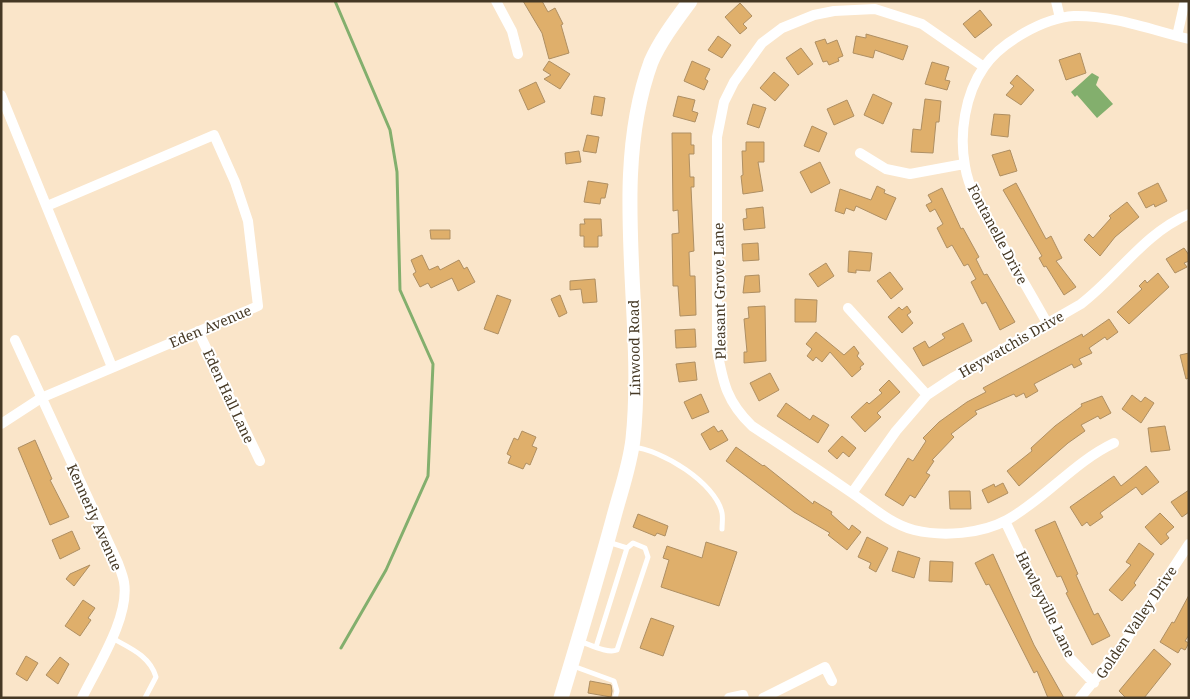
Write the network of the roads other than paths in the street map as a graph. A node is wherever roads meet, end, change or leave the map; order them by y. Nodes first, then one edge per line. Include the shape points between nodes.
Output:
1 (496, 1) edge
2 (690, 1) edge
3 (1056, 1) edge
4 (1185, 1) edge
5 (875, 5) edge
6 (1060, 18) junction
7 (1177, 36) junction
8 (1189, 39) edge
9 (518, 54) dead end
10 (984, 67) junction
11 (1, 95) edge
12 (860, 152) dead end
13 (964, 164) junction
14 (47, 206) junction
15 (1189, 214) edge
16 (848, 308) dead end
17 (1047, 323) junction
18 (198, 331) junction
19 (15, 340) dead end
20 (112, 368) junction
21 (927, 395) junction
22 (41, 398) junction
23 (1, 424) edge
24 (1114, 443) dead end
25 (631, 447) junction
26 (260, 461) dead end
27 (852, 493) junction
28 (1005, 521) junction
29 (722, 529) dead end
30 (608, 541) junction
31 (1189, 544) edge
32 (627, 548) junction
33 (112, 637) junction
34 (578, 641) junction
35 (596, 646) junction
36 (570, 665) junction
37 (832, 681) dead end
38 (1094, 683) junction
39 (82, 698) edge
40 (145, 698) edge
41 (561, 698) edge
42 (615, 698) edge
43 (729, 698) edge
44 (744, 698) edge
45 (763, 698) edge
46 (1080, 698) edge

1 - 9 street via 512,31
2 - 25 street, Linwood Road via 652,61 638,116 630,211 636,412
3 - 6 street
4 - 7 street
5 - 10 street, Pleasant Grove Lane via 922,24
5 - 27 street, Pleasant Grove Lane via 814,16 782,28 762,43 730,88 717,137 717,350 726,389 737,412 752,426
6 - 7 street, Fontanelle Drive via 1097,18
6 - 10 street, Fontanelle Drive via 1021,35
7 - 8 street, Fontanelle Drive
10 - 13 street, Fontanelle Drive via 964,122
11 - 14 street
12 - 13 street via 886,169 904,173 922,173
13 - 17 street, Fontanelle Drive via 979,204
14 - 18 street, Eden Avenue via 214,135 248,221 258,306
14 - 20 street
15 - 17 street, Heywatchis Drive via 1154,233 1086,300
16 - 21 street
17 - 21 street, Heywatchis Drive
18 - 20 street, Eden Avenue
18 - 26 street, Eden Hall Lane
19 - 22 street, Kennerly Avenue
20 - 22 street, Eden Avenue
21 - 27 street, Heywatchis Drive via 896,431
22 - 23 street, Eden Avenue
22 - 33 street, Kennerly Avenue via 124,582 124,598
24 - 28 street, Pleasant Grove Lane via 1096,452
25 - 29 lane via 653,451 701,481 720,508
25 - 30 street, Linwood Road
27 - 28 street, Pleasant Grove Lane via 885,516 914,530 960,533
28 - 38 street, Hawleyville Lane via 1070,658
30 - 32 lane
30 - 34 street, Linwood Road
31 - 38 street, Golden Valley Drive
32 - 35 lane
32 - 35 lane via 633,543 645,548 648,557 619,647 612,652
33 - 39 street, Kennerly Avenue
33 - 40 lane via 153,666 156,677
34 - 35 lane
34 - 36 street, Linwood Road
36 - 41 street, Linwood Road
36 - 42 lane via 614,681
37 - 45 street via 825,667
38 - 46 street, Golden Valley Drive
43 - 44 street via 743,695

